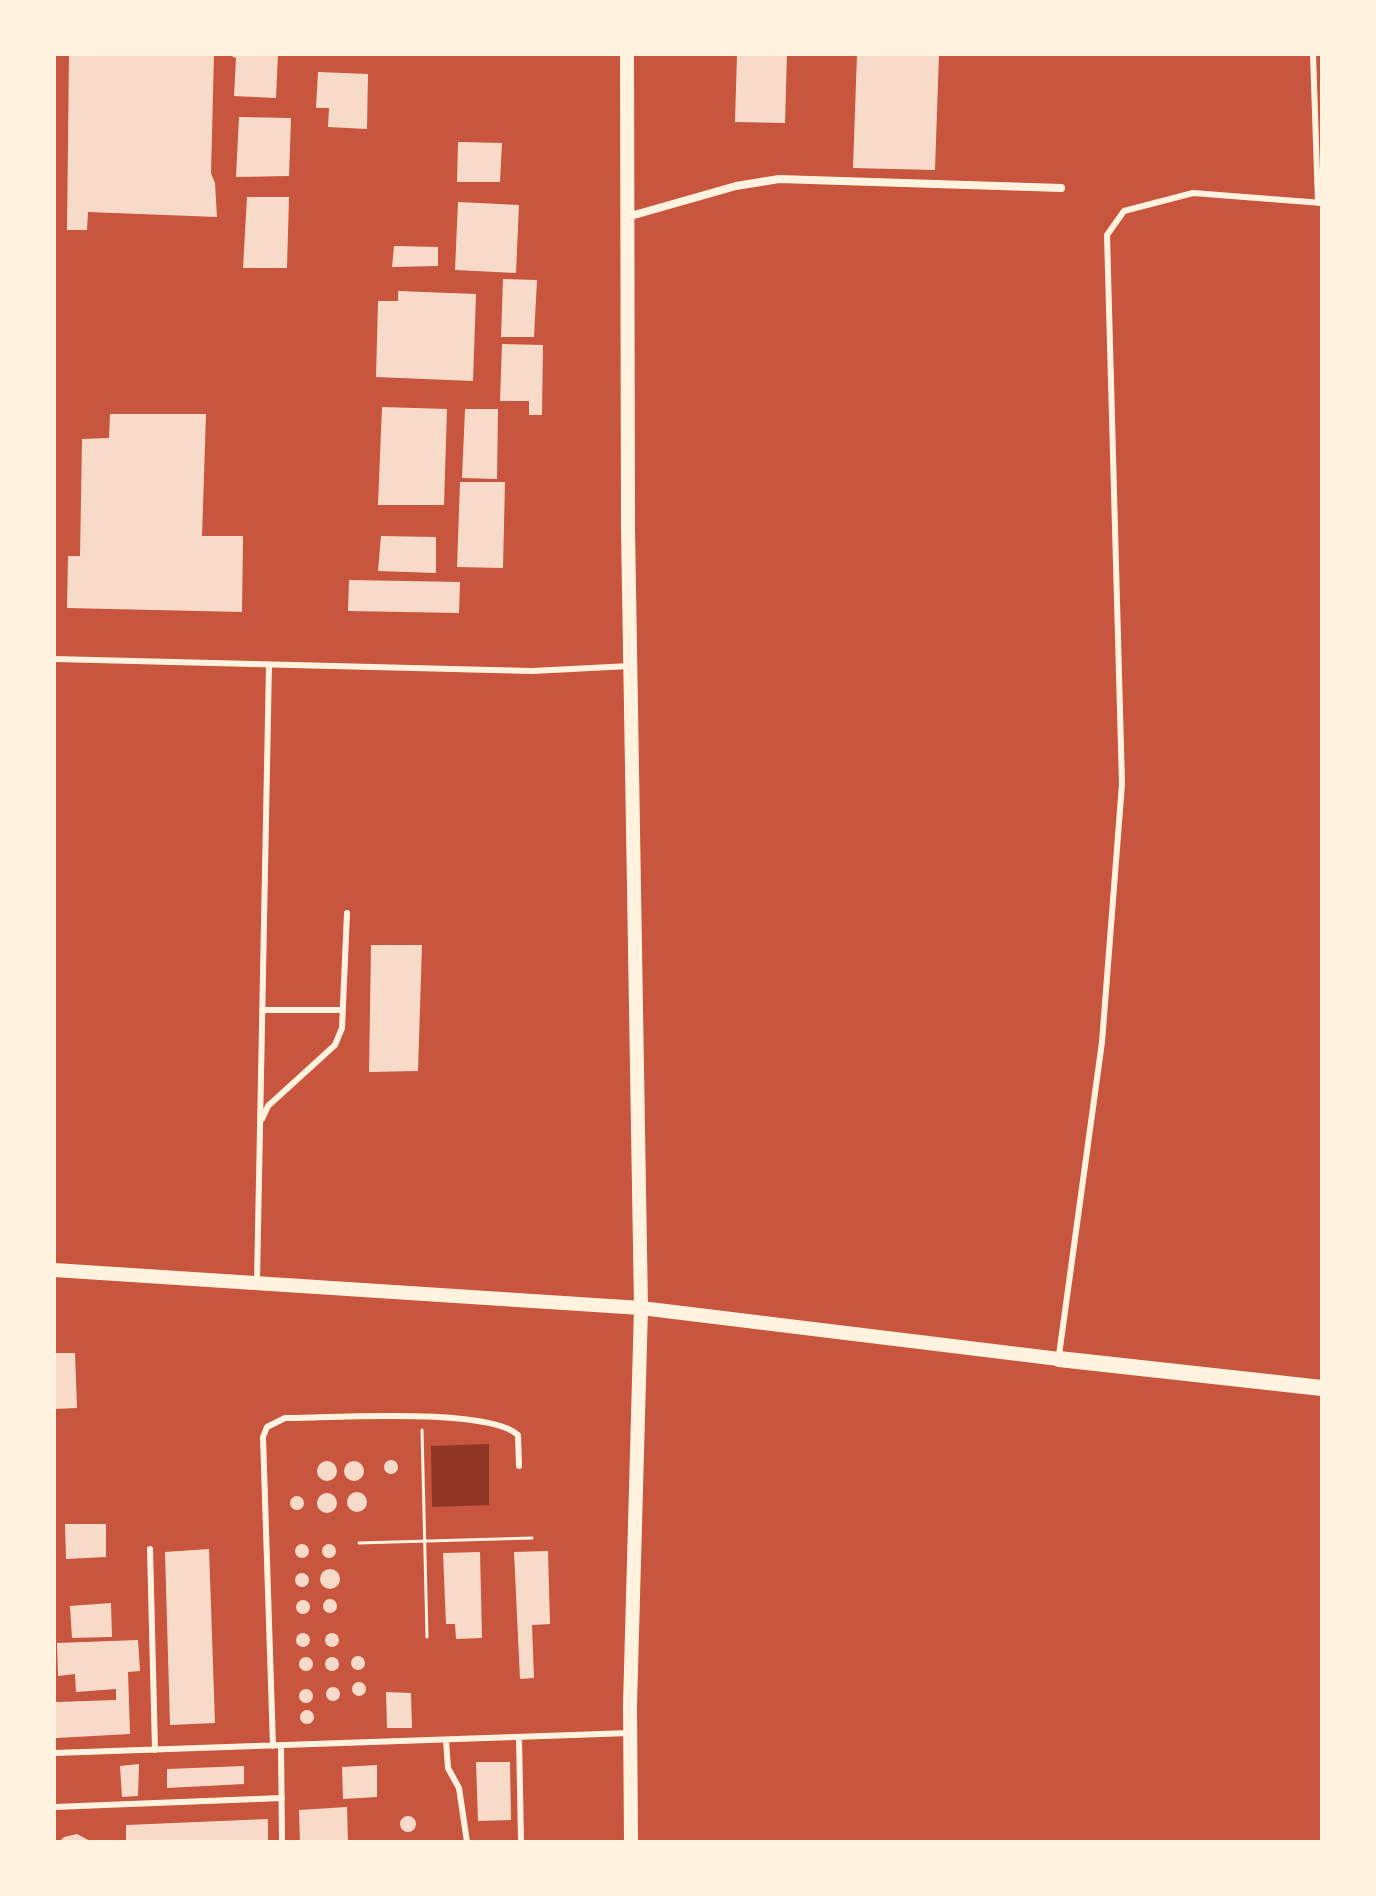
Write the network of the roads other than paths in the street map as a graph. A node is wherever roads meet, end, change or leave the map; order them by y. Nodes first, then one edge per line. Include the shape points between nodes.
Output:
1 (627, 54) edge
2 (1313, 54) edge
3 (1061, 188) dead end
4 (1320, 203) edge
5 (627, 217) junction
6 (54, 659) edge
7 (269, 665) junction
8 (630, 666) junction
9 (347, 913) dead end
10 (262, 1010) junction
11 (343, 1010) junction
12 (260, 1122) junction
13 (54, 1270) edge
14 (257, 1285) junction
15 (641, 1308) junction
16 (1059, 1359) junction
17 (1322, 1388) edge
18 (519, 1466) dead end
19 (150, 1549) dead end
20 (630, 1733) junction
21 (519, 1737) junction
22 (446, 1740) junction
23 (277, 1746) junction
24 (155, 1750) junction
25 (54, 1753) edge
26 (282, 1798) junction
27 (54, 1807) edge
28 (282, 1842) edge
29 (467, 1842) edge
30 (521, 1842) edge
31 (631, 1842) edge

1 - 5 street
2 - 4 lane
3 - 5 street via 779,179
4 - 16 lane via 1193,193 1124,211 1107,235 1122,784 1102,1042
5 - 8 street
6 - 7 lane
7 - 8 lane via 532,671
7 - 10 lane
8 - 15 street
9 - 11 lane
10 - 11 lane
10 - 12 lane
11 - 12 lane via 335,1045 268,1106
12 - 14 lane
13 - 14 street
14 - 15 street
15 - 16 street
15 - 20 street
16 - 17 main road
18 - 23 lane via 518,1435 474,1419 285,1418 267,1427 263,1437
19 - 24 lane
20 - 21 lane
20 - 31 street
21 - 22 lane
21 - 30 lane
22 - 23 lane
22 - 29 lane
23 - 24 lane
23 - 26 lane
24 - 25 lane
26 - 27 lane
26 - 28 lane

